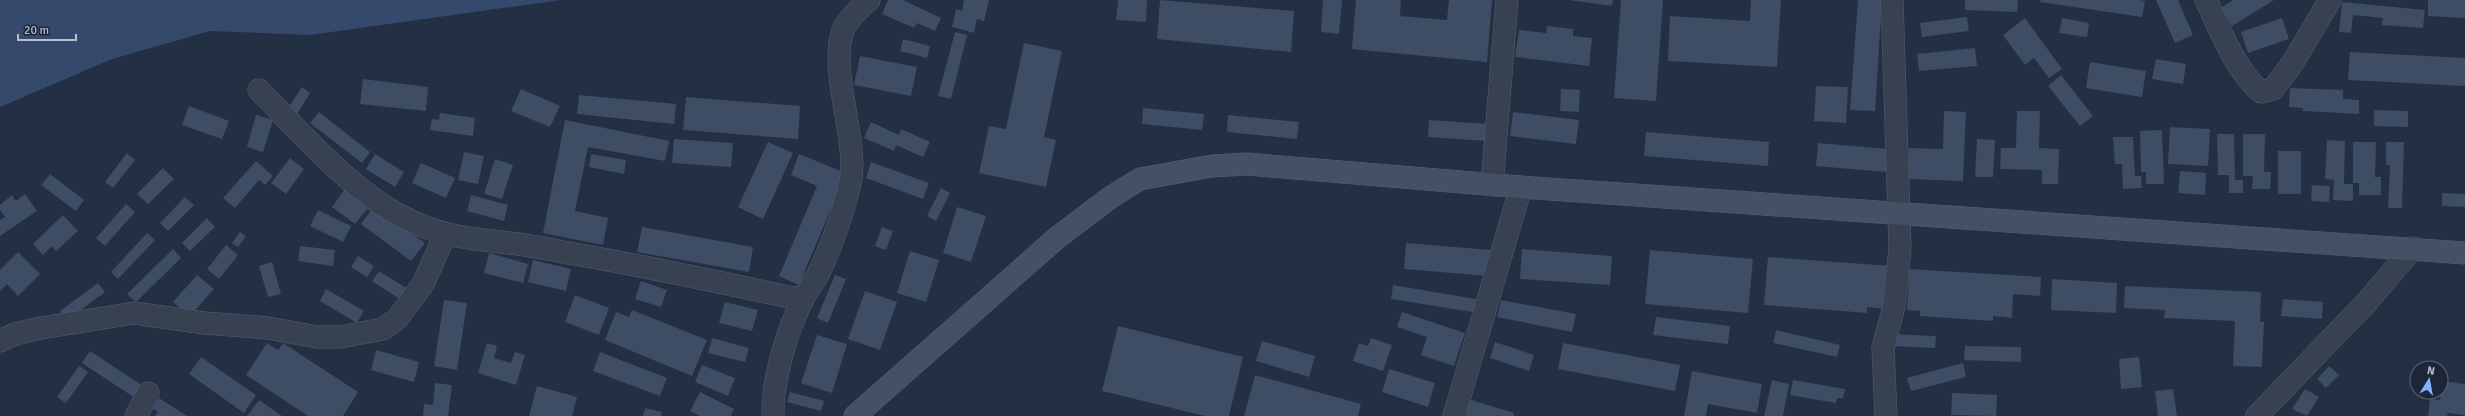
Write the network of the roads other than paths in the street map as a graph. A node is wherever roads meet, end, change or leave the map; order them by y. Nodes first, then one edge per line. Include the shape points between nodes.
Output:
1 (869, 0) edge
2 (1507, 0) edge
3 (1892, 0) edge
4 (2206, 0) edge
5 (2330, 0) edge
6 (259, 90) dead end
7 (1492, 185) junction
8 (1521, 187) junction
9 (1898, 213) junction
10 (445, 235) junction
11 (2413, 248) junction
12 (2465, 253) edge
13 (803, 300) junction
14 (0, 341) edge
15 (148, 393) dead end
16 (136, 416) edge
17 (773, 416) edge
18 (855, 416) edge
19 (1454, 416) edge
20 (1886, 416) edge
21 (2257, 416) edge

1 - 13 street via 844,30 840,59 850,151 851,174 848,195 820,270
2 - 7 street
3 - 9 street
4 - 5 street via 2240,67 2251,84 2261,92 2273,89 2292,64
6 - 10 street via 319,151 370,195 400,216
7 - 8 street
7 - 18 street via 1247,164 1212,166 1140,178 1111,196 1058,237
8 - 9 street
8 - 19 street
9 - 11 street
9 - 20 street via 1900,248 1894,306 1883,348
10 - 13 street via 607,260
10 - 14 street via 423,284 397,319 383,329 340,337 317,337 268,328 134,313 41,328 15,334
11 - 12 street
11 - 21 street via 2366,303
13 - 17 street via 791,329 777,378
15 - 16 street

